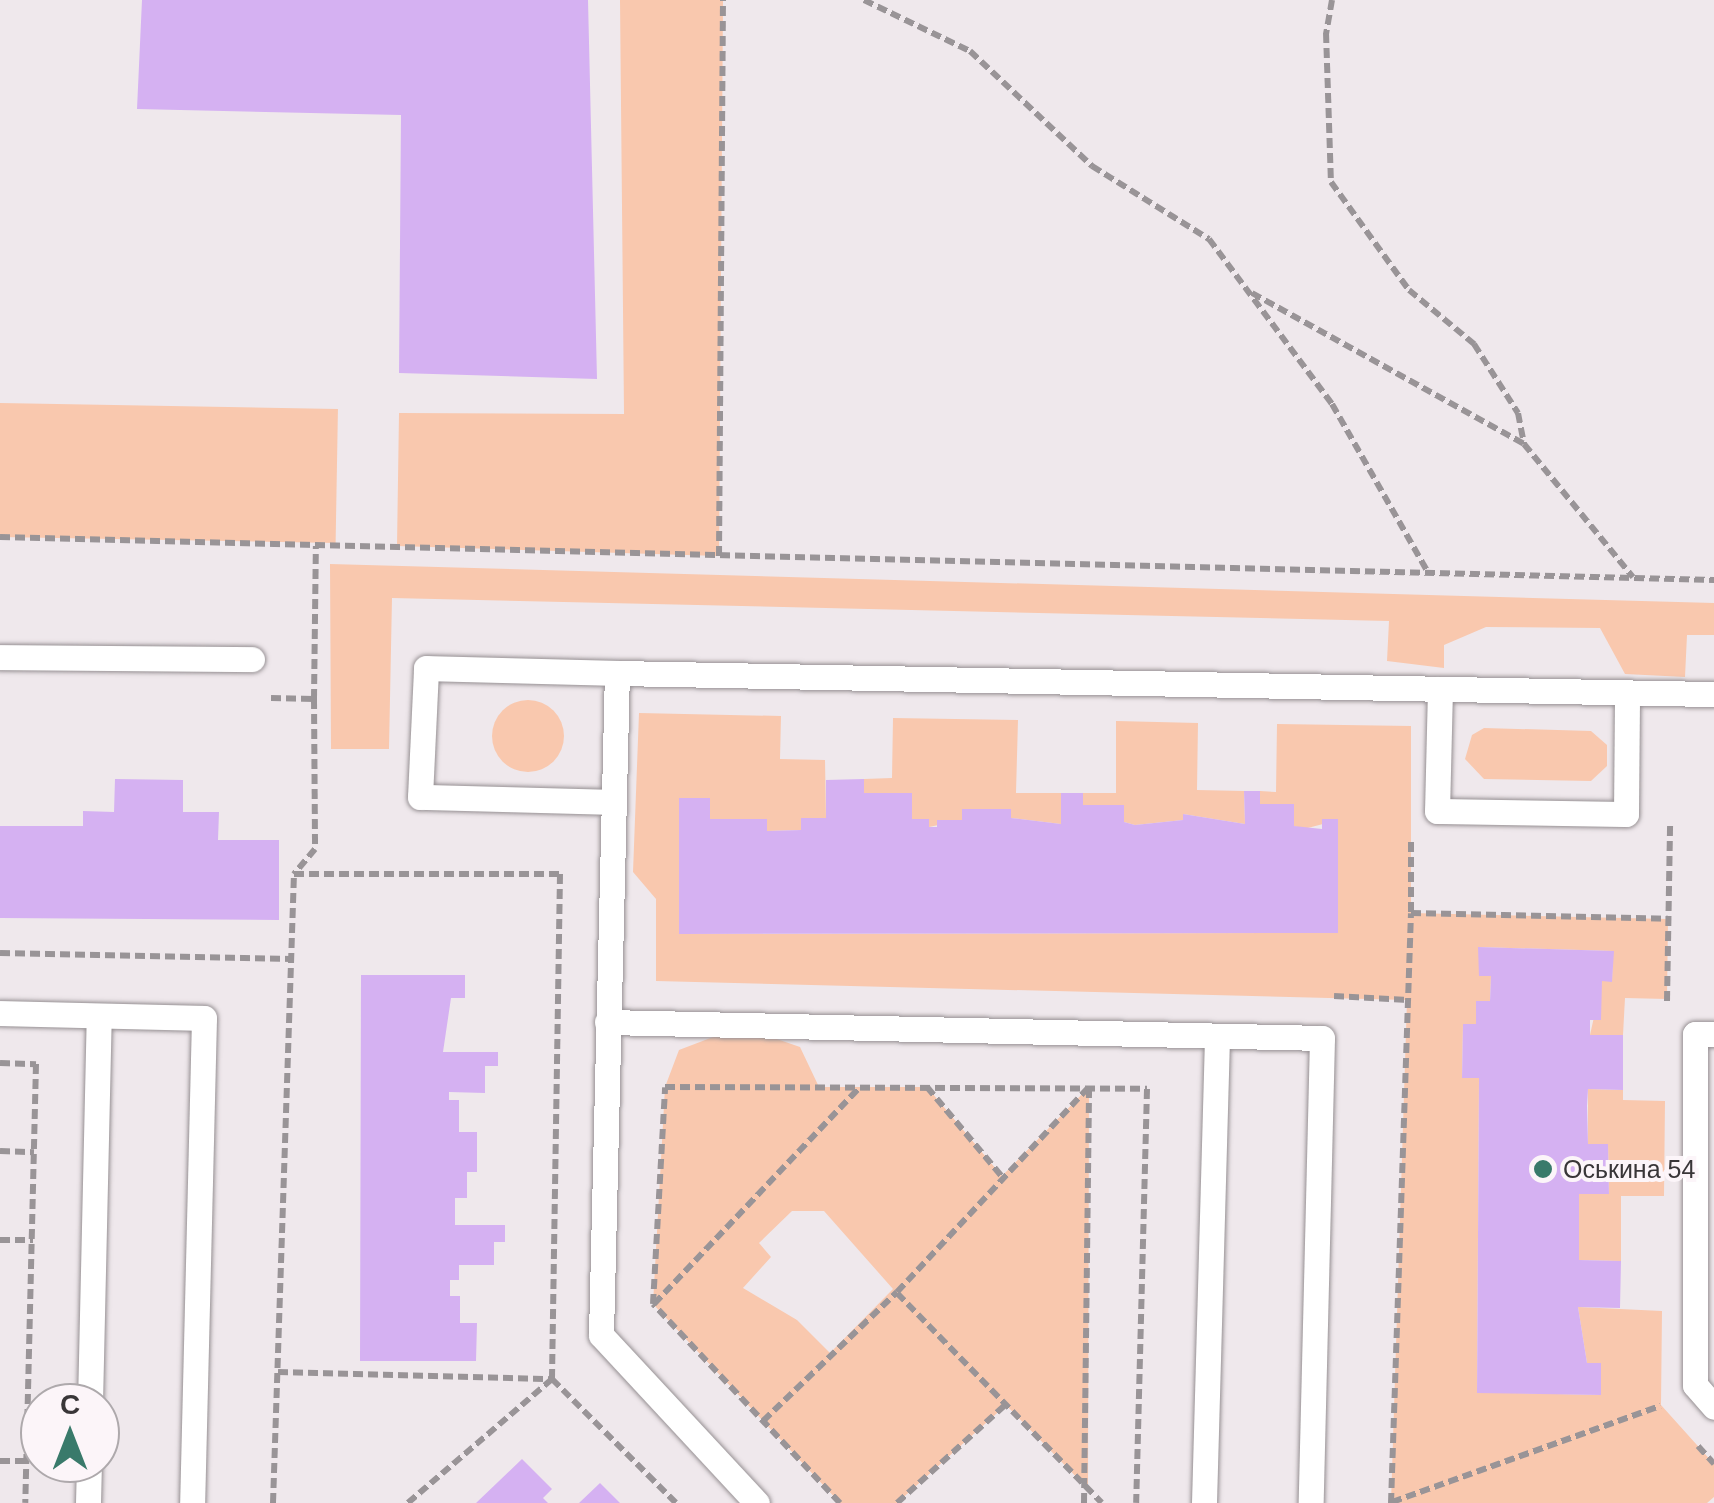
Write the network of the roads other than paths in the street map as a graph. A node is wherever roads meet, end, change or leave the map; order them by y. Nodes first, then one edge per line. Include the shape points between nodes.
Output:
1 (0, 656) edge
2 (252, 659) dead end
3 (617, 674) junction
4 (1440, 689) junction
5 (1628, 692) junction
6 (1714, 694) edge
7 (613, 802) junction
8 (0, 1013) edge
9 (99, 1016) junction
10 (607, 1022) junction
11 (1714, 1034) edge
12 (1217, 1036) junction
13 (90, 1383) edge
14 (1714, 1408) edge
15 (192, 1503) edge
16 (757, 1503) edge
17 (1204, 1503) edge
18 (1311, 1503) edge

1 - 2 lane
3 - 4 lane
3 - 7 lane
3 - 7 lane via 426,668 420,797
4 - 5 lane
4 - 5 lane via 1437,811 1626,814
5 - 6 lane
7 - 10 lane
8 - 9 lane
9 - 13 lane
9 - 15 lane via 204,1018
10 - 12 lane
10 - 16 lane via 601,1335
11 - 14 lane via 1695,1034 1695,1385
12 - 17 lane
12 - 18 lane via 1322,1038

